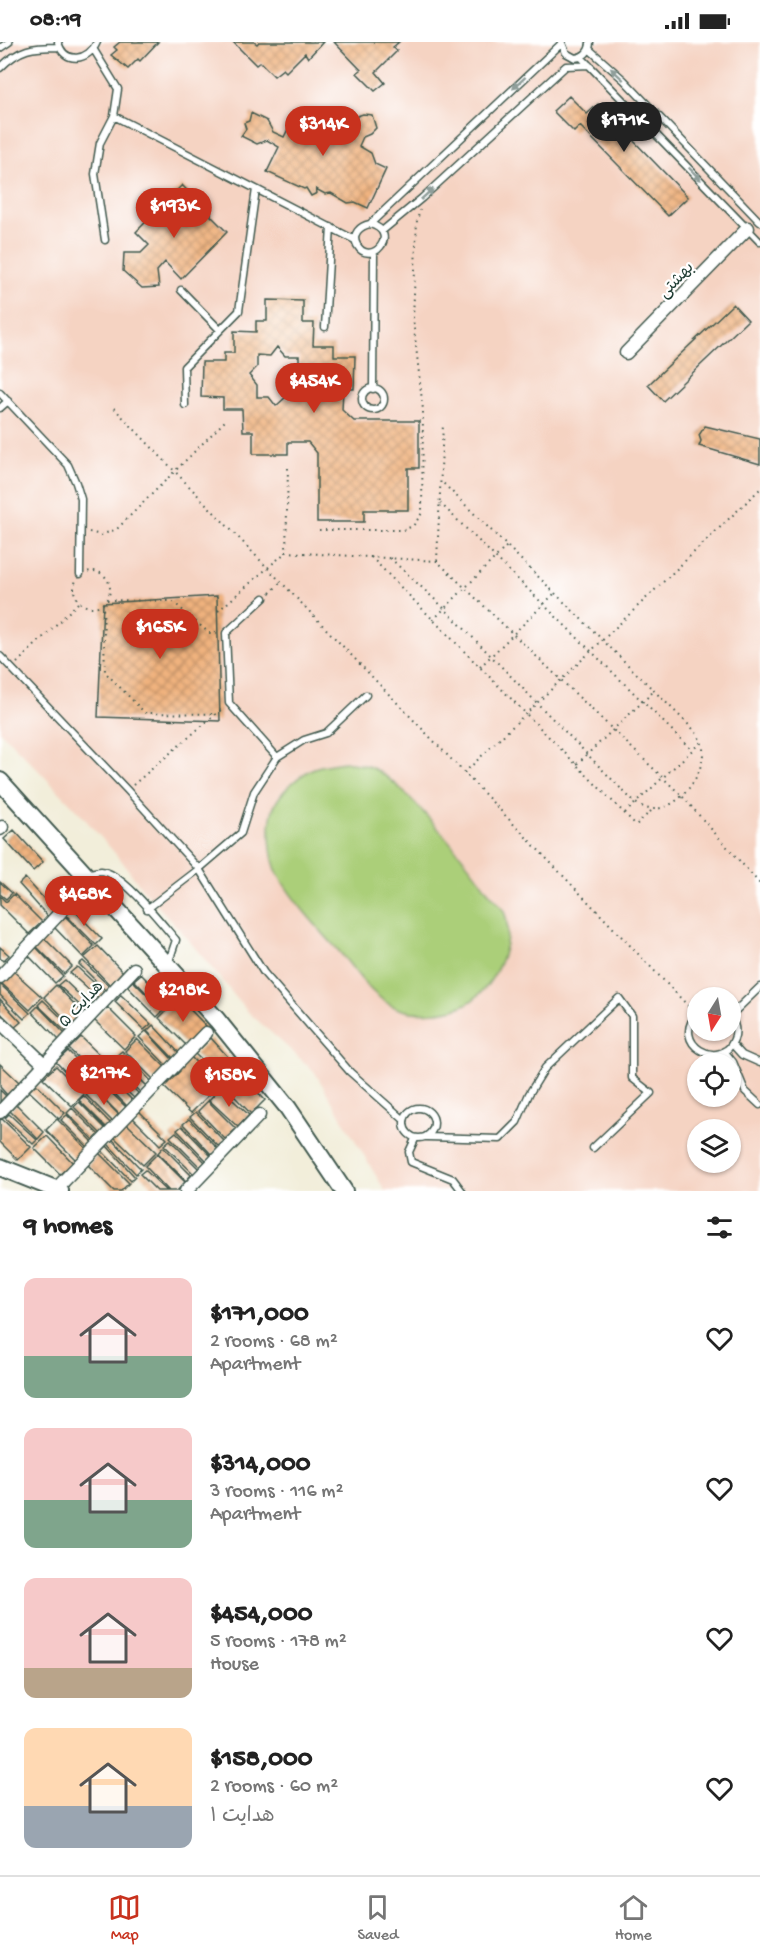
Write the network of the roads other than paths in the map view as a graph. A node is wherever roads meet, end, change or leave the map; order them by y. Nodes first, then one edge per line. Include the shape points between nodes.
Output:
1 (9, 42) edge
2 (97, 42) edge
3 (562, 43) edge
4 (59, 44) edge
5 (591, 44) edge
6 (0, 48) edge
7 (94, 50) junction
8 (578, 57) junction
9 (566, 66) junction
10 (589, 66) junction
11 (0, 68) edge
12 (114, 116) junction
13 (256, 189) junction
14 (760, 222) edge
15 (370, 224) junction
16 (331, 227) junction
17 (748, 228) junction
18 (382, 231) junction
19 (105, 240) dead end
20 (355, 240) junction
21 (760, 242) edge
22 (374, 252) junction
23 (181, 290) dead end
24 (325, 327) dead end
25 (220, 330) junction
26 (626, 353) dead end
27 (373, 389) dead end
28 (0, 393) edge
29 (8, 401) junction
30 (185, 405) dead end
31 (0, 408) edge
32 (80, 574) road end
33 (264, 598) road end
34 (0, 656) edge
35 (366, 695) dead end
36 (277, 757) junction
37 (0, 781) edge
38 (199, 869) junction
39 (84, 875) junction
40 (70, 902) dead end
41 (147, 909) junction
42 (168, 965) junction
43 (134, 969) dead end
44 (0, 977) edge
45 (760, 987) edge
46 (741, 1005) edge
47 (0, 1022) edge
48 (206, 1033) dead end
49 (691, 1041) edge
50 (733, 1041) edge
51 (732, 1044) junction
52 (724, 1051) junction
53 (760, 1063) edge
54 (45, 1065) junction
55 (760, 1105) edge
56 (0, 1112) edge
57 (259, 1115) dead end
58 (403, 1119) junction
59 (427, 1137) junction
60 (415, 1139) junction
61 (593, 1148) dead end
62 (0, 1167) edge
63 (58, 1190) edge
64 (186, 1191) edge
65 (344, 1191) edge
66 (462, 1191) edge

1 - 6 lane
2 - 7 lane
3 - 8 lane via 566,53
3 -> 15 lane
4 - 7 lane via 66,55 76,58
4 - 11 lane via 33,47 10,58
5 - 8 lane
14 -> 5 lane
7 - 12 lane via 118,88
8 - 9 lane
8 - 10 lane
9 - 10 lane
18 -> 9 lane
10 -> 17 lane
12 - 13 lane
12 - 19 lane via 100,143 95,174
13 - 16 lane
13 - 25 lane via 239,310
15 - 18 lane
15 - 20 lane via 356,232
16 - 20 lane
16 - 24 lane
17 - 21 lane
17 - 26 street, بهشتی
18 - 22 lane via 383,244
20 - 22 lane via 358,248
22 - 27 lane
23 - 25 lane
25 - 30 lane via 184,367
28 - 29 lane
29 - 31 lane
29 - 32 lane via 68,465 81,499
33 - 36 lane via 226,633 229,703
34 - 38 lane
35 - 36 lane via 326,733 304,740
36 - 38 lane via 254,792 241,833
37 - 39 main road
38 - 41 lane
38 - 58 lane via 264,973 350,1072
39 - 41 lane via 102,871 122,880
39 - 42 main road
40 - 44 street
41 - 42 lane via 176,940
42 - 65 main road via 288,1108
43 - 54 street, هدایت ۵
45 - 46 lane
47 - 54 street
48 - 63 street
49 - 52 lane via 698,1050 711,1054
50 - 51 lane
51 - 52 lane
51 - 53 lane via 742,1055
52 - 55 lane via 745,1091
54 - 56 street, هدایت ۵
57 - 64 street
58 - 59 lane via 411,1109 423,1107 433,1115 435,1128
58 - 60 lane via 405,1131
59 - 60 lane
59 - 61 lane via 500,1139 517,1122 545,1068 620,998 632,1016 632,1078 651,1094
60 - 66 lane via 409,1152 411,1162 453,1179
62 - 63 main road

